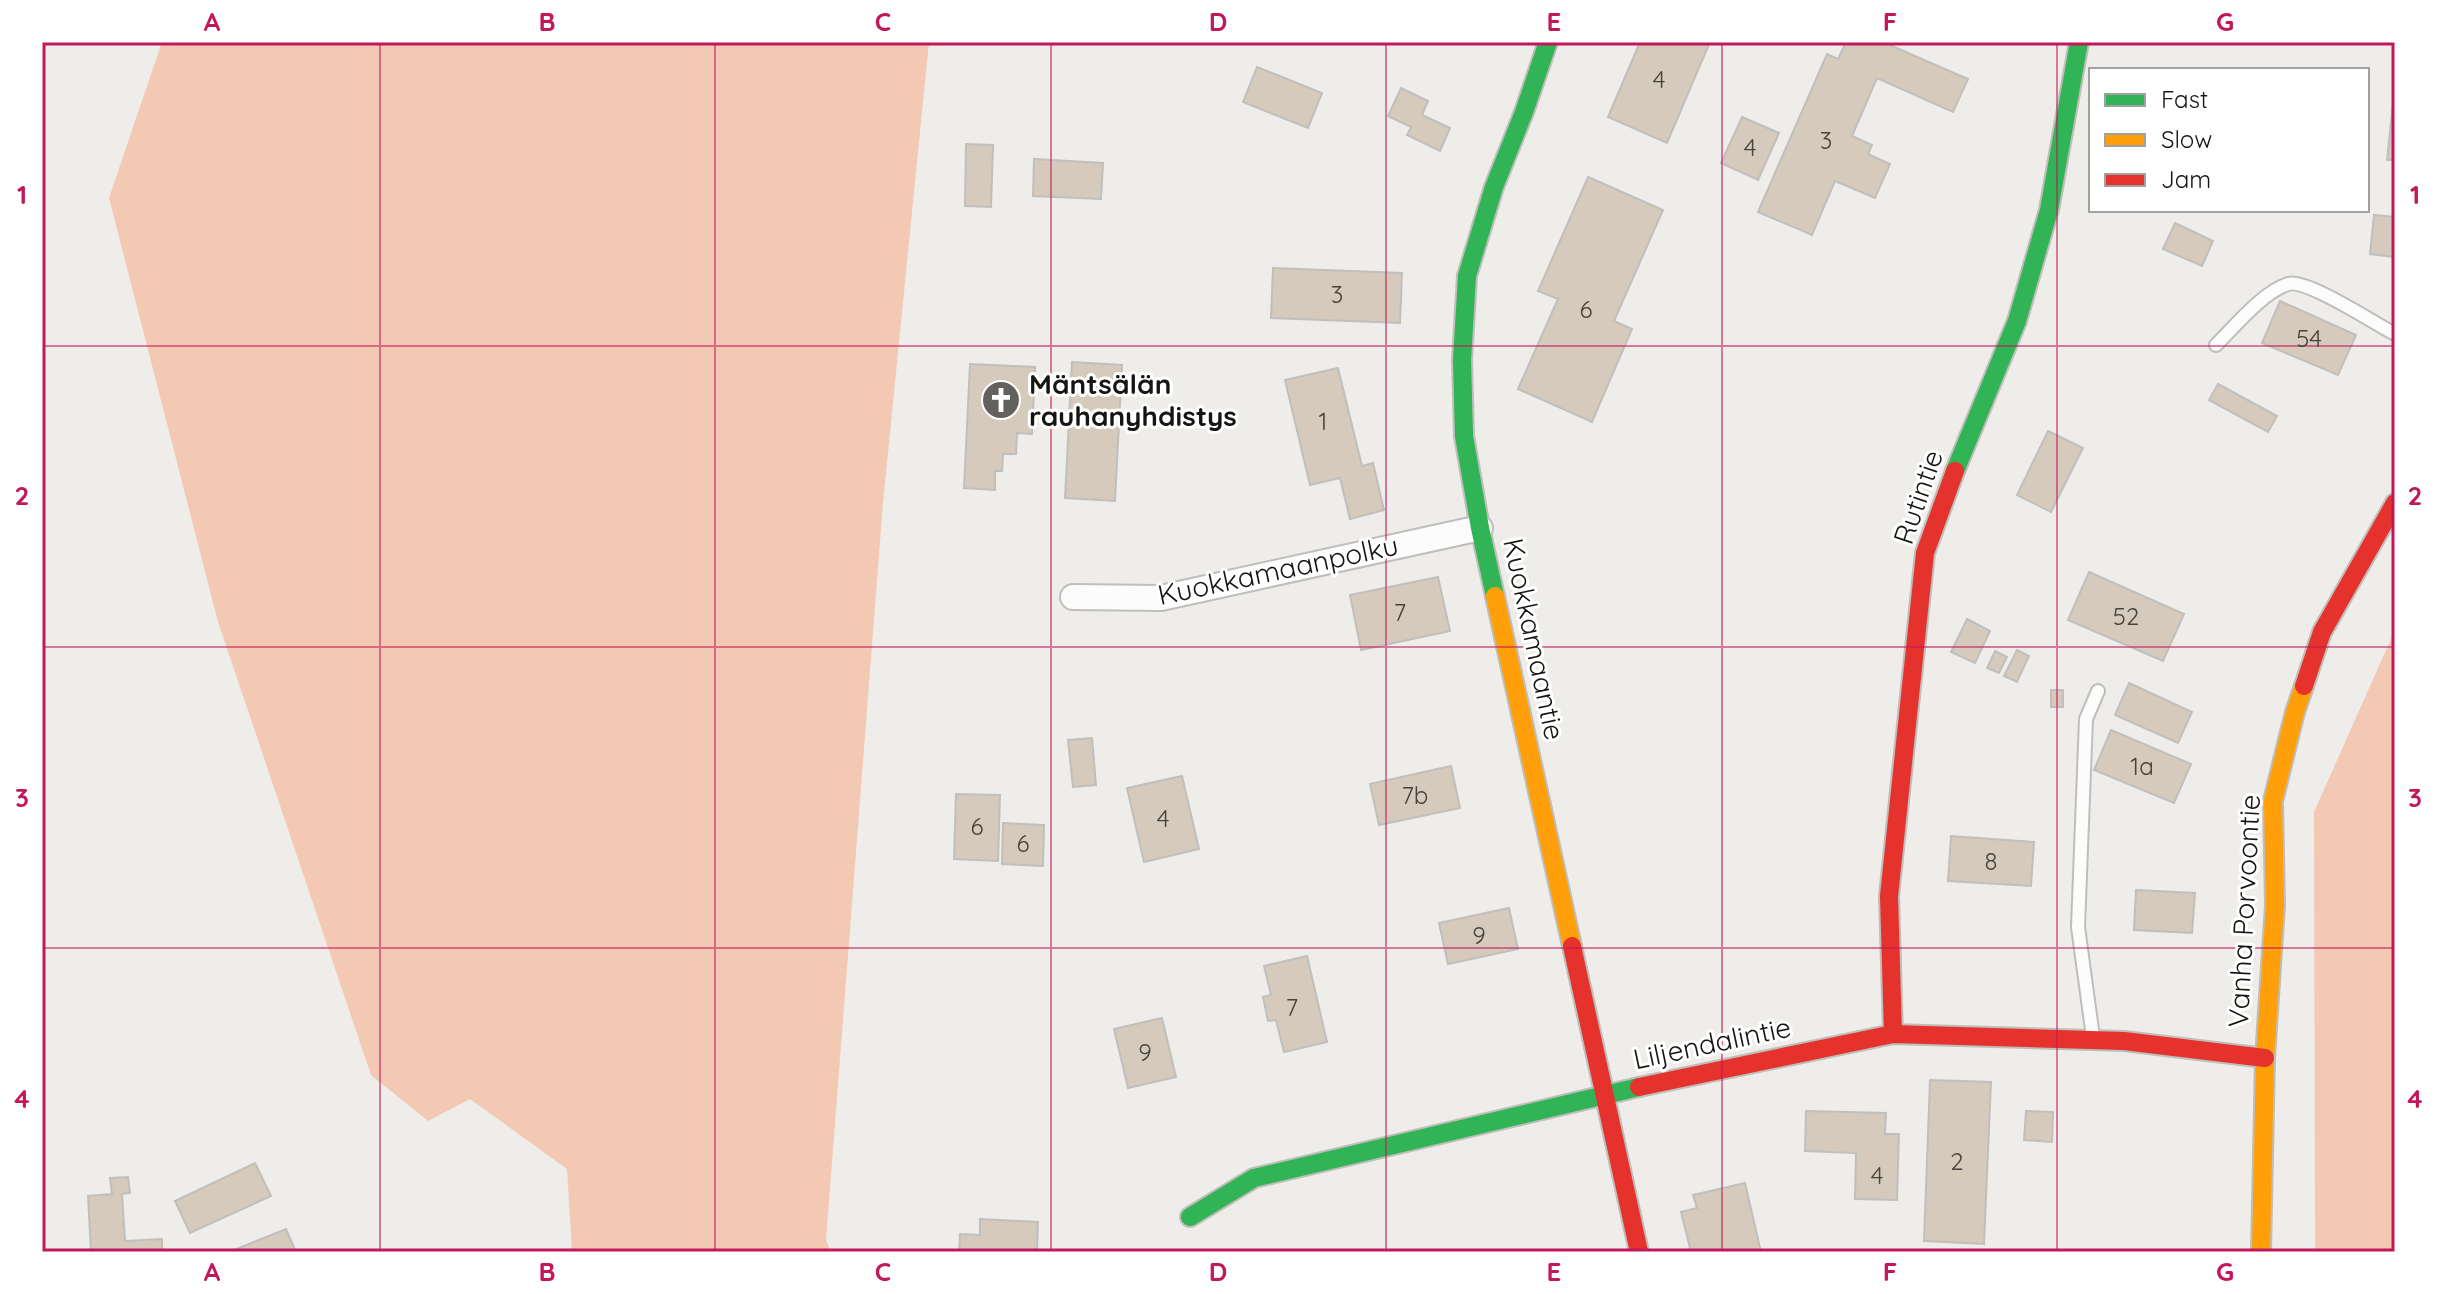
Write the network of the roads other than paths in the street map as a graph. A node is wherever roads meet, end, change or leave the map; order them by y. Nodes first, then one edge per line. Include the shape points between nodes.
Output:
1 (1548, 42) edge
2 (2079, 42) edge
3 (2395, 334) edge
4 (2216, 345) dead end
5 (2395, 503) edge
6 (1480, 528) junction
7 (1073, 597) dead end
8 (2098, 691) dead end
9 (1893, 1034) junction
10 (2093, 1040) junction
11 (2265, 1058) junction
12 (1605, 1094) junction
13 (1190, 1217) dead end
14 (1639, 1252) edge
15 (2261, 1252) edge

1 - 6 street, Kuokkamaantie via 1467,276 1464,436
2 - 9 street, Rutintie via 2049,210 2017,321 1925,553 1889,896
3 - 4 lane via 2307,285 2290,283 2268,294
5 - 11 street, Vanha Porvoontie via 2322,632 2273,801 2275,905
6 - 7 street, Kuokkamaanpolku via 1161,598
6 - 12 street, Kuokkamaantie
8 - 10 lane via 2086,719 2078,927
9 - 10 street, Liljendalintie
9 - 12 street, Liljendalintie
10 - 11 street, Liljendalintie
11 - 15 street, Vanha Porvoontie
12 - 13 street, Liljendalintie via 1254,1178
12 - 14 street, Kuokkamaantie

